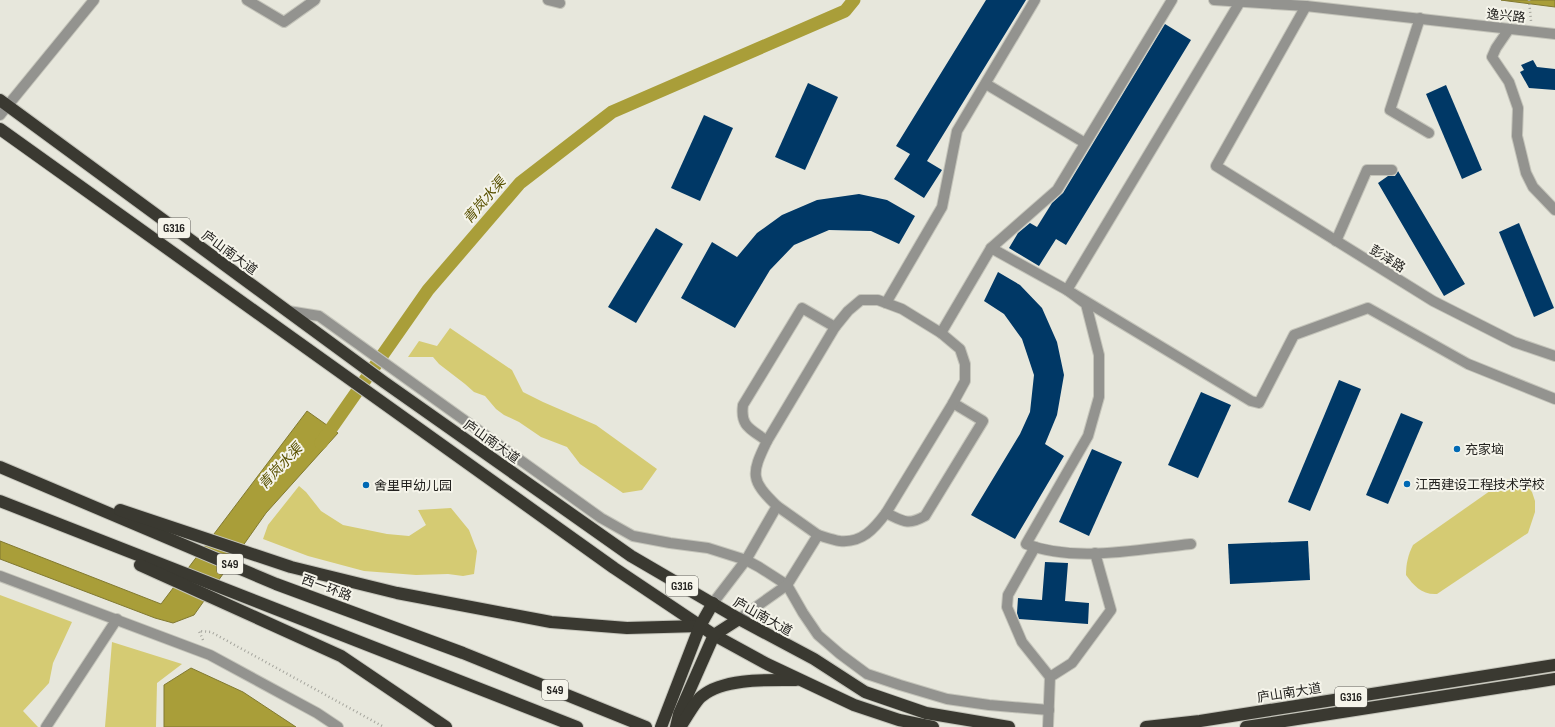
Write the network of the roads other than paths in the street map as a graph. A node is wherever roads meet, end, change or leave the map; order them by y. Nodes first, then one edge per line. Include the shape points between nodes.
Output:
1 (94, 0) edge
2 (247, 0) edge
3 (315, 0) edge
4 (548, 0) edge
5 (1035, 0) edge
6 (1172, 0) edge
7 (1214, 0) edge
8 (1240, 2) junction
9 (560, 3) dead end
10 (1306, 6) junction
11 (1420, 18) junction
12 (1509, 29) junction
13 (1555, 34) edge
14 (986, 84) junction
15 (3, 107) edge
16 (0, 129) edge
17 (1429, 133) dead end
18 (1085, 143) junction
19 (1392, 170) dead end
20 (1555, 210) edge
21 (1336, 241) junction
22 (991, 248) junction
23 (1067, 290) junction
24 (886, 303) junction
25 (287, 311) junction
26 (835, 327) junction
27 (941, 333) junction
28 (1555, 356) edge
29 (1555, 399) edge
30 (953, 403) junction
31 (767, 441) junction
32 (0, 467) edge
33 (28, 479) junction
34 (0, 501) edge
35 (777, 506) junction
36 (23, 511) junction
37 (886, 513) junction
38 (818, 535) junction
39 (1191, 544) dead end
40 (1035, 547) junction
41 (1095, 553) junction
42 (746, 560) junction
43 (0, 576) edge
44 (787, 585) junction
45 (713, 604) junction
46 (739, 619) junction
47 (114, 623) junction
48 (700, 626) junction
49 (714, 635) junction
50 (1555, 665) edge
51 (1050, 677) junction
52 (1555, 679) edge
53 (800, 680) junction
54 (1048, 710) junction
55 (46, 727) edge
56 (338, 727) edge
57 (446, 727) edge
58 (577, 727) edge
59 (646, 727) edge
60 (661, 727) edge
61 (676, 727) edge
62 (680, 727) edge
63 (933, 727) edge
64 (1009, 727) edge
65 (1048, 727) edge
66 (1146, 727) edge
67 (1246, 727) edge

1 - 15 street
2 - 3 street via 284,22
4 - 9 street
5 - 14 street
6 - 18 street
7 - 8 street, 逸兴路
8 - 10 street, 逸兴路
8 - 23 street
10 - 11 street, 逸兴路
10 - 21 street, 彭泽路 via 1216,166
11 - 12 street, 逸兴路
11 - 17 street via 1390,110
12 - 13 street, 逸兴路
12 - 20 street via 1492,57 1509,82 1518,108 1517,136 1526,173 1533,187
14 - 18 street
14 - 24 street via 957,131 942,207
15 - 25 highway, 庐山南大道 / G316
16 - 48 highway, G316 via 614,568
18 - 22 street via 1057,190
19 - 21 street via 1367,170
21 - 28 street, 彭泽路 via 1433,301 1514,342
22 - 23 street
22 - 27 street
23 - 29 street via 1251,402 1259,403 1294,335 1368,308 1468,364
23 - 40 street via 1086,304 1099,355 1099,397 1088,436 1026,544
24 - 26 street via 878,300 861,300
24 - 27 street via 902,309
25 - 42 street via 319,316 601,518 633,536 670,544 708,548
25 - 45 highway, 庐山南大道 / G316 via 631,556
26 - 31 street
26 - 31 street via 802,308 743,405 745,425
27 - 30 street via 960,349 965,364 965,381
30 - 37 street
30 - 37 street via 983,421 925,516 915,522 905,521
31 - 35 street via 758,458 755,477 762,491
32 - 33 highway, 西一环路 / S49
33 - 48 highway via 291,567 397,593 551,622 627,628
33 - 59 highway, 西一环路 / S49 via 276,584 463,653
34 - 36 highway, S49
35 - 38 street
35 - 42 street
36 - 57 highway via 341,656
36 - 58 highway, S49
37 - 38 street via 874,530 859,538 840,541
38 - 44 street
39 - 41 street
40 - 41 street via 1062,552
40 - 51 street via 1008,595 1007,608 1022,642
41 - 51 street via 1111,610 1072,663
42 - 44 street
42 - 45 street
43 - 47 street
44 - 46 street
44 - 54 street via 818,635 867,674 947,699
45 - 46 highway, 庐山南大道 / G316
45 - 48 highway
46 - 49 highway
46 - 64 highway, 庐山南大道 / G316 via 814,659 865,692 926,713
47 - 55 street
47 - 56 street via 210,655
48 - 49 highway, G316
48 - 60 highway
49 - 53 highway, G316
49 - 61 highway via 679,714
50 - 66 highway, 庐山南大道 / G316 via 1200,721
51 - 54 street
52 - 67 highway, G316
53 - 62 highway via 747,681 718,687 701,696
53 - 63 highway, G316 via 854,705 898,720
54 - 65 street

